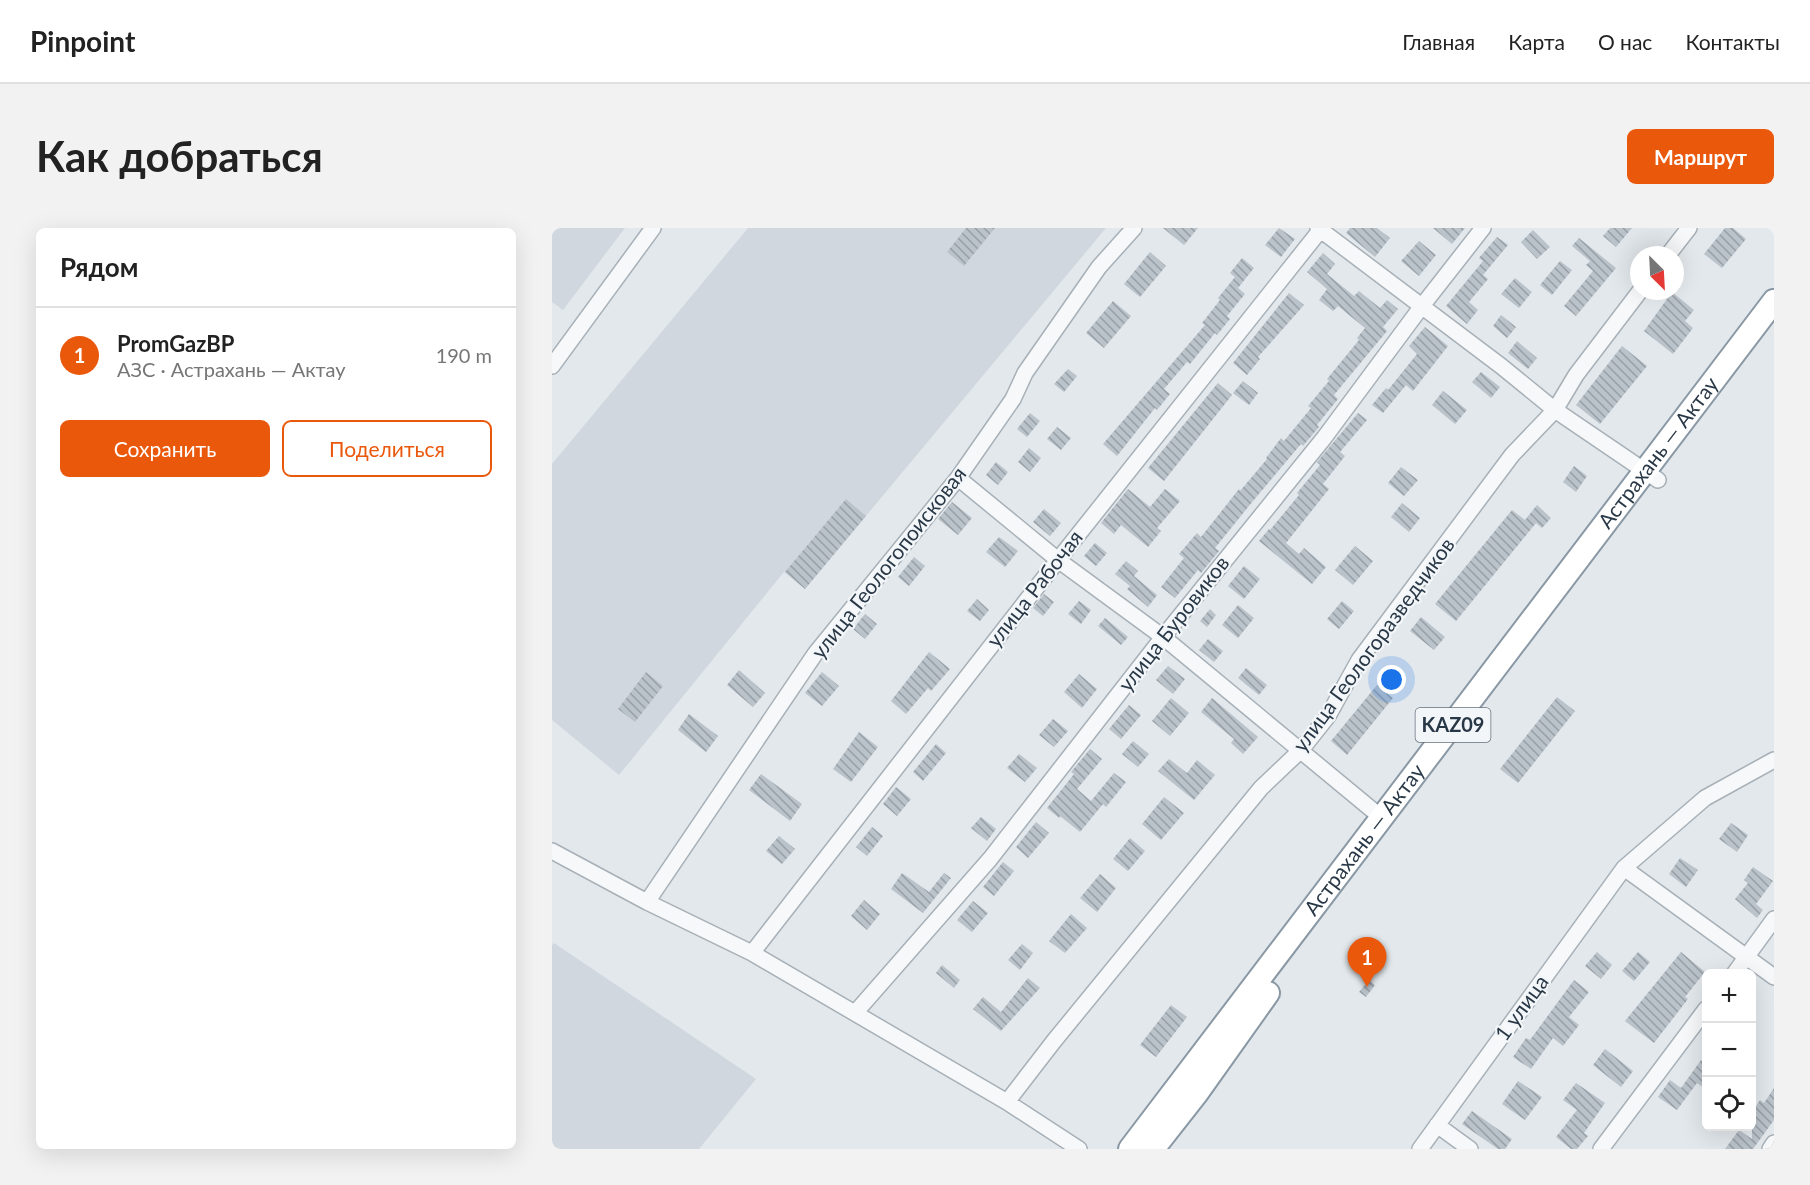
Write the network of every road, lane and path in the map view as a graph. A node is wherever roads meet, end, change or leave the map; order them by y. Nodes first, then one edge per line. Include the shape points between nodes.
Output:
1 (653, 228) edge
2 (1134, 228) edge
3 (1483, 228) edge
4 (1689, 228) edge
5 (1320, 229) edge
6 (1675, 246) edge
7 (1634, 300) edge
8 (1774, 301) edge
9 (1422, 306) junction
10 (1774, 326) edge
11 (1753, 341) junction
12 (552, 366) edge
13 (1555, 410) junction
14 (1651, 476) junction
15 (958, 478) junction
16 (1058, 560) junction
17 (1163, 637) junction
18 (1301, 750) junction
19 (1774, 760) edge
20 (1382, 818) junction
21 (552, 851) edge
22 (1624, 868) junction
23 (647, 902) junction
24 (1774, 918) edge
25 (752, 953) junction
26 (1747, 956) junction
27 (1738, 969) edge
28 (1774, 977) edge
29 (855, 1013) junction
30 (1702, 1017) edge
31 (1007, 1102) junction
32 (1437, 1125) junction
33 (1774, 1143) edge
34 (1079, 1149) edge
35 (1130, 1149) edge
36 (1153, 1149) edge
37 (1420, 1149) edge
38 (1470, 1149) edge
39 (1601, 1149) edge
40 (1770, 1149) edge

1 - 12 street
2 - 15 street, улица Геологопоисковая via 1099,267
3 - 9 street, улица Буровиков
4 - 6 street
5 - 9 street
5 - 16 street, улица Рабочая
7 - 13 street, улица Геологоразведчиков via 1576,375
8 - 11 highway, Астрахань — Актау / KAZ09
9 - 13 street
9 - 17 street, улица Буровиков via 1324,438
10 - 11 highway, Астрахань — Актау / KAZ09
11 - 14 highway, Астрахань — Актау / KAZ09
13 - 14 street
13 - 18 street, улица Геологоразведчиков via 1512,455 1366,651 1328,716
14 - 20 highway, Астрахань — Актау / KAZ09
14 - 36 highway, Астрахань — Актау / KAZ09
15 - 16 street
15 - 23 street, улица Геологопоисковая via 816,654
16 - 17 street
16 - 25 street, улица Рабочая
17 - 18 street
17 - 29 street, улица Буровиков via 990,859
18 - 20 street
18 - 31 street, улица Геологоразведчиков via 1261,788
19 - 22 street, 1 улица via 1706,798
20 - 35 highway, Астрахань — Актау / KAZ09
21 - 23 street
22 - 26 street
22 - 32 street, 1 улица
23 - 25 street
24 - 26 street
25 - 29 street
26 - 27 street
26 - 28 street
29 - 31 street
30 - 39 street
31 - 34 street
32 - 37 street, 1 улица
32 - 38 street
33 - 40 street

